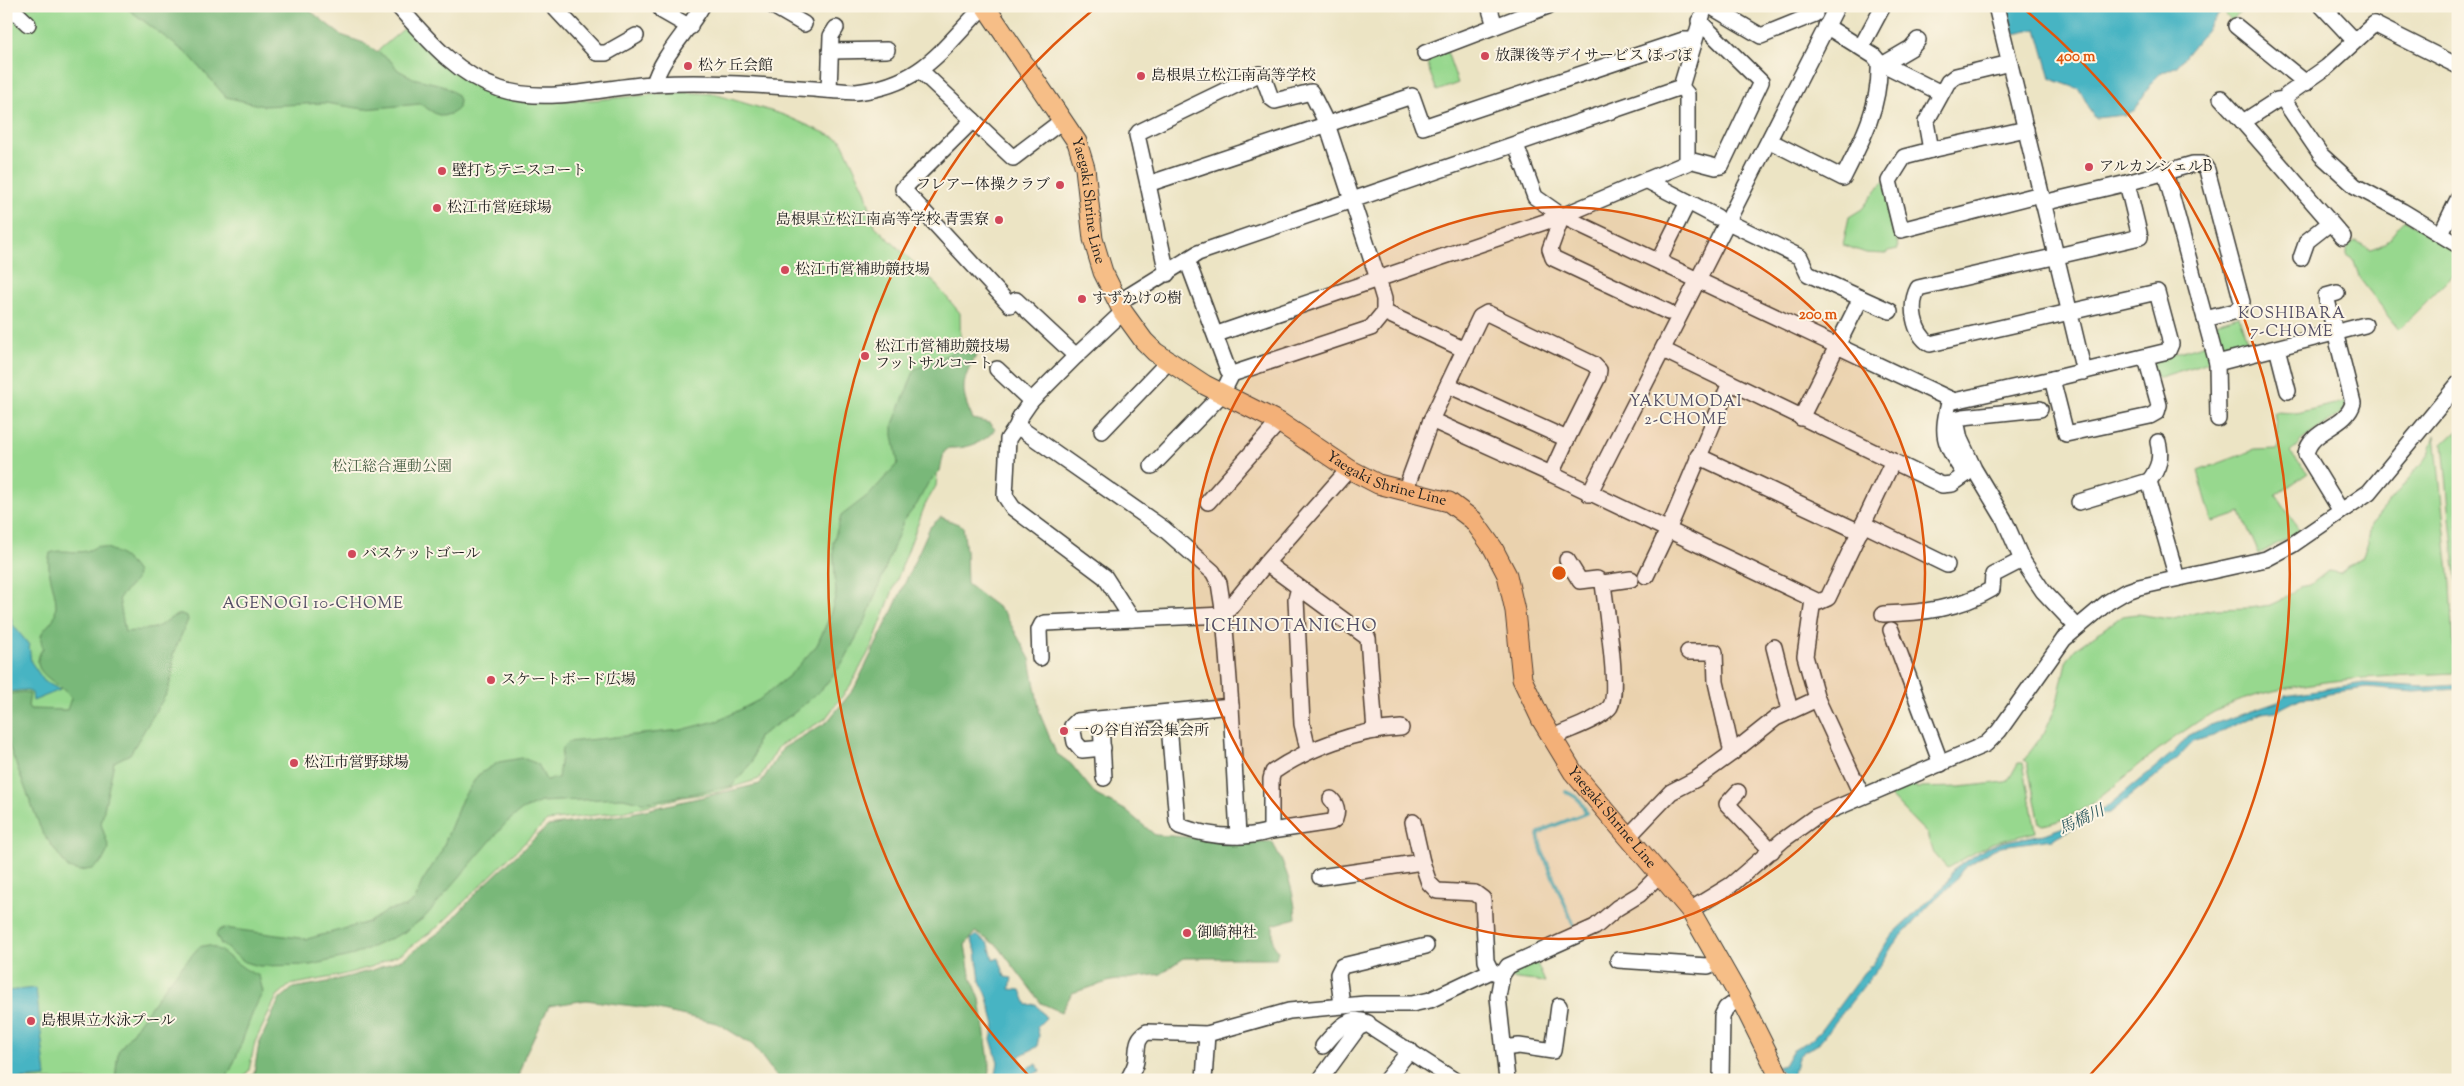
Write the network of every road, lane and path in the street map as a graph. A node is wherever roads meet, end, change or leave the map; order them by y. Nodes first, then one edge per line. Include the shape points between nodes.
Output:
1 (9, 6) edge
2 (398, 6) edge
3 (553, 6) edge
4 (702, 6) edge
5 (773, 6) edge
6 (985, 6) edge
7 (1489, 6) edge
8 (1548, 6) edge
9 (1705, 6) edge
10 (1710, 6) edge
11 (1837, 6) edge
12 (1883, 6) edge
13 (1996, 6) edge
14 (2322, 6) edge
15 (660, 7) edge
16 (1815, 14) dead end
17 (1699, 22) junction
18 (28, 24) dead end
19 (804, 24) dead end
20 (1495, 26) junction
21 (1826, 26) junction
22 (2236, 26) dead end
23 (690, 27) junction
24 (836, 28) dead end
25 (636, 36) dead end
26 (1694, 40) junction
27 (1918, 40) dead end
28 (2355, 40) junction
29 (1860, 47) junction
30 (887, 50) dead end
31 (830, 51) junction
32 (1426, 53) dead end
33 (2010, 63) junction
34 (1880, 64) junction
35 (2458, 66) edge
36 (921, 71) junction
37 (2306, 83) junction
38 (654, 84) junction
39 (1682, 87) junction
40 (829, 90) junction
41 (1941, 93) junction
42 (2221, 98) dead end
43 (2286, 98) junction
44 (974, 120) junction
45 (1063, 120) junction
46 (2243, 122) junction
47 (1326, 124) junction
48 (2026, 129) junction
49 (1770, 141) junction
50 (1516, 145) junction
51 (1931, 150) junction
52 (1689, 160) junction
53 (2165, 172) junction
54 (1646, 180) junction
55 (2127, 182) junction
56 (1148, 184) junction
57 (2042, 199) junction
58 (2458, 199) edge
59 (1351, 202) junction
60 (1688, 202) junction
61 (1562, 216) junction
62 (1722, 220) junction
63 (2330, 223) junction
64 (2441, 234) junction
65 (2343, 238) dead end
66 (2458, 245) edge
67 (1662, 254) dead end
68 (2056, 254) junction
69 (2301, 258) dead end
70 (1187, 260) junction
71 (1167, 274) junction
72 (1378, 279) junction
73 (1699, 280) junction
74 (2337, 293) dead end
75 (1861, 298) junction
76 (1121, 307) junction
77 (1890, 311) dead end
78 (2070, 311) junction
79 (1384, 312) junction
80 (1668, 312) dead end
81 (2205, 319) junction
82 (2365, 325) dead end
83 (2336, 333) junction
84 (1217, 334) junction
85 (1837, 345) junction
86 (2277, 348) junction
87 (1465, 350) junction
88 (1663, 350) junction
89 (1076, 356) junction
90 (2146, 358) junction
91 (1168, 362) junction
92 (2217, 363) junction
93 (997, 369) dead end
94 (2084, 372) junction
95 (1232, 374) junction
96 (2052, 379) junction
97 (1730, 383) junction
98 (2458, 384) edge
99 (1448, 385) junction
100 (2288, 391) dead end
101 (1222, 394) junction
102 (1950, 399) junction
103 (1031, 401) junction
104 (2040, 409) dead end
105 (1802, 418) junction
106 (2218, 419) dead end
107 (1432, 420) junction
108 (1279, 422) junction
109 (1018, 426) junction
110 (1102, 431) dead end
111 (1567, 439) junction
112 (2158, 442) dead end
113 (1698, 456) junction
114 (1893, 461) junction
115 (1152, 466) dead end
116 (1349, 469) junction
117 (1970, 472) junction
118 (1551, 474) junction
119 (2149, 481) junction
120 (1405, 491) junction
121 (1589, 494) junction
122 (1208, 502) dead end
123 (2079, 502) dead end
124 (2341, 511) junction
125 (1861, 528) junction
126 (1668, 530) junction
127 (1567, 560) dead end
128 (2022, 560) junction
129 (1266, 563) junction
130 (1947, 565) dead end
131 (1646, 576) dead end
132 (2177, 578) junction
133 (1631, 579) dead end
134 (1603, 583) junction
135 (1299, 588) junction
136 (1813, 600) junction
137 (1224, 614) junction
138 (1883, 614) dead end
139 (1132, 619) junction
140 (2077, 627) junction
141 (1891, 630) dead end
142 (1774, 647) dead end
143 (1688, 652) dead end
144 (1040, 658) dead end
145 (1817, 698) junction
146 (1231, 706) junction
147 (1790, 710) junction
148 (1168, 713) junction
149 (1102, 724) dead end
150 (1401, 728) dead end
151 (1374, 731) junction
152 (1551, 738) junction
153 (1103, 748) junction
154 (1308, 750) junction
155 (1732, 753) junction
156 (1941, 764) junction
157 (1104, 778) dead end
158 (1738, 792) dead end
159 (1862, 796) junction
160 (1331, 799) dead end
161 (1413, 822) dead end
162 (1271, 830) junction
163 (1238, 836) junction
164 (1628, 837) junction
165 (1772, 851) junction
166 (1422, 862) junction
167 (1659, 875) junction
168 (1320, 877) dead end
169 (1690, 910) junction
170 (1426, 946) dead end
171 (1618, 960) dead end
172 (1719, 961) junction
173 (1497, 973) junction
174 (1740, 998) junction
175 (1342, 1005) junction
176 (1559, 1006) dead end
177 (1371, 1025) junction
178 (1206, 1034) junction
179 (1323, 1046) dead end
180 (1504, 1048) junction
181 (1410, 1050) junction
182 (1128, 1080) edge
183 (1204, 1080) edge
184 (1320, 1080) edge
185 (1386, 1080) edge
186 (1454, 1080) edge
187 (1507, 1080) edge
188 (1721, 1080) edge
189 (1781, 1080) edge

1 - 18 street
2 - 38 street via 458,67 501,89 555,94
3 - 25 street via 597,53 606,53
4 - 23 street
5 - 19 street
6 - 36 street
6 - 45 main road, Yaegaki Shrine Line
7 - 20 street
8 - 20 street
9 - 17 street
10 - 16 street via 1762,36
11 - 21 street
12 - 29 street
13 - 33 street
14 - 28 street
15 - 23 street
17 - 26 street
17 - 52 street via 1762,82 1721,166
20 - 32 street
21 - 29 street
21 - 49 street
22 - 37 street
23 - 38 street via 657,72
24 - 31 street via 831,36
26 - 39 street
26 - 47 street via 1683,40 1424,127 1412,96
27 - 34 street via 1911,48
28 - 35 street via 2374,24
28 - 37 street
29 - 34 street
30 - 31 street
31 - 40 street
33 - 41 street via 1951,78
33 - 48 street
34 - 41 street
34 - 49 street via 1875,105 1865,135 1843,178
36 - 40 street via 890,87 856,92
36 - 44 street
37 - 43 street
38 - 40 street via 716,82
39 - 50 street
39 - 52 street via 1687,94
41 - 51 street via 1926,122
42 - 46 street
43 - 46 street via 2276,100
43 - 64 street via 2287,107 2321,154 2355,186
44 - 45 street via 1013,158
44 - 89 street via 903,189 1013,302
45 - 76 main road, Yaegaki Shrine Line via 1081,153 1093,239 1103,272
46 - 63 street
47 - 56 street
47 - 56 street via 1311,92 1275,101 1259,74 1139,132
47 - 59 street
48 - 51 street
48 - 57 street
49 - 62 street
50 - 59 street
50 - 61 street via 1535,197
51 - 57 street via 1904,156 1889,181 1895,231
52 - 54 street
53 - 55 street
53 - 81 street
53 - 81 street via 2198,163 2205,166 2239,289 2242,302 2237,311
54 - 60 street
54 - 61 street
55 - 57 street
55 - 68 street via 2140,237
56 - 71 street
57 - 68 street
58 - 64 street
59 - 70 street via 1198,253
59 - 72 street
60 - 62 street
60 - 67 street
61 - 72 street
61 - 73 street
61 - 80 street via 1550,250 1553,258
62 - 73 street
62 - 75 street via 1800,257 1808,274
63 - 65 street
63 - 69 street via 2307,241
64 - 66 street
68 - 78 street
68 - 78 street via 1918,288 1913,297 1914,320 1923,340 1930,344
70 - 71 street
70 - 84 street
71 - 76 street
72 - 79 street via 1384,298
72 - 84 street
73 - 85 street
73 - 88 street
74 - 83 street via 2326,296
75 - 77 street
75 - 85 street
76 - 89 street via 1115,318
76 - 91 main road, Yaegaki Shrine Line via 1144,341
78 - 90 street via 2156,292 2171,344 2168,352
78 - 94 street
79 - 87 street
79 - 95 street via 1370,328
81 - 92 street
82 - 83 street
83 - 86 street
83 - 124 street via 2353,403 2348,416 2314,439 2306,454
84 - 95 street
85 - 102 street
85 - 105 street
86 - 92 street
86 - 100 street
87 - 99 street
87 - 111 street via 1480,317 1487,313 1597,366 1598,377
88 - 97 street
88 - 121 street
89 - 103 street
90 - 94 street
90 - 96 street via 2159,405 2157,412 2150,416 2066,434
91 - 101 main road, Yaegaki Shrine Line
91 - 110 street
92 - 106 street
93 - 103 street
94 - 96 street
95 - 101 street
96 - 102 street via 1958,401
97 - 105 street
97 - 113 street
98 - 124 street via 2368,492
99 - 107 street
99 - 111 street
101 - 108 main road, Yaegaki Shrine Line
101 - 115 street
102 - 117 street via 1944,433 1950,452
103 - 109 street
104 - 117 street via 1958,418 1960,439
105 - 114 street
107 - 118 street
107 - 120 street
108 - 116 main road, Yaegaki Shrine Line
108 - 122 street
109 - 137 street via 1164,529 1213,572 1219,583
109 - 139 street via 1008,439 1005,489 1009,505 1105,577
111 - 118 street
112 - 119 street via 2159,464
113 - 125 street
113 - 126 street
114 - 117 street via 1942,484 1952,484
114 - 125 street
116 - 120 main road, Yaegaki Shrine Line via 1378,484
116 - 129 street
117 - 128 street via 2004,519
118 - 121 street
119 - 123 street
119 - 132 street
120 - 152 main road, Yaegaki Shrine Line via 1442,499 1460,508 1473,520 1504,566 1510,585 1522,680
121 - 126 street
124 - 132 street via 2266,559
125 - 130 street
125 - 136 street via 1828,598 1819,602
126 - 131 street
126 - 136 street
127 - 134 street via 1580,581 1597,579
128 - 138 street via 1992,575 1992,589 1967,601 1923,612
128 - 140 street via 2043,591
129 - 135 street
129 - 137 street
132 - 140 street via 2125,592
133 - 134 street
134 - 152 street via 1613,670 1612,702 1600,714
135 - 151 street via 1368,638
135 - 154 street via 1296,599 1302,724
136 - 145 street via 1805,656
137 - 139 street
137 - 146 street
139 - 144 street via 1042,624 1039,630
140 - 156 street via 2064,639 1994,738
141 - 156 street
142 - 147 street
143 - 155 street via 1716,652 1716,682
145 - 147 street
145 - 159 street
146 - 148 street
146 - 163 street
147 - 155 street
148 - 153 street via 1077,721 1072,726 1075,742 1082,750
148 - 163 street via 1179,826 1203,835
149 - 153 street
150 - 151 street
151 - 154 street
152 - 164 main road, Yaegaki Shrine Line via 1573,772
153 - 157 street
154 - 162 street via 1271,775
155 - 164 street via 1696,779 1671,792
156 - 159 street
158 - 165 street via 1727,804
159 - 165 street via 1815,816
160 - 162 street via 1337,808 1331,822
161 - 166 street
162 - 163 street
164 - 167 main road, Yaegaki Shrine Line
165 - 169 street via 1731,885
166 - 168 street
166 - 173 street via 1430,883 1437,891 1475,893 1483,899 1486,961
167 - 169 main road, Yaegaki Shrine Line
167 - 173 street via 1640,894 1595,927 1515,961
169 - 172 main road, Yaegaki Shrine Line
170 - 175 street via 1342,966 1338,974
171 - 172 street via 1708,966
172 - 174 main road, Yaegaki Shrine Line
173 - 175 street via 1412,1004
173 - 180 street
174 - 188 street via 1726,1008 1722,1016
174 - 189 main road, Yaegaki Shrine Line
175 - 178 street via 1280,1013
176 - 180 street via 1553,1051 1519,1046
177 - 179 street via 1359,1020 1346,1022
177 - 181 street
177 - 184 street via 1358,1028
178 - 182 street via 1144,1033 1137,1044 1136,1062
178 - 183 street
180 - 187 street
181 - 185 street
181 - 186 street

